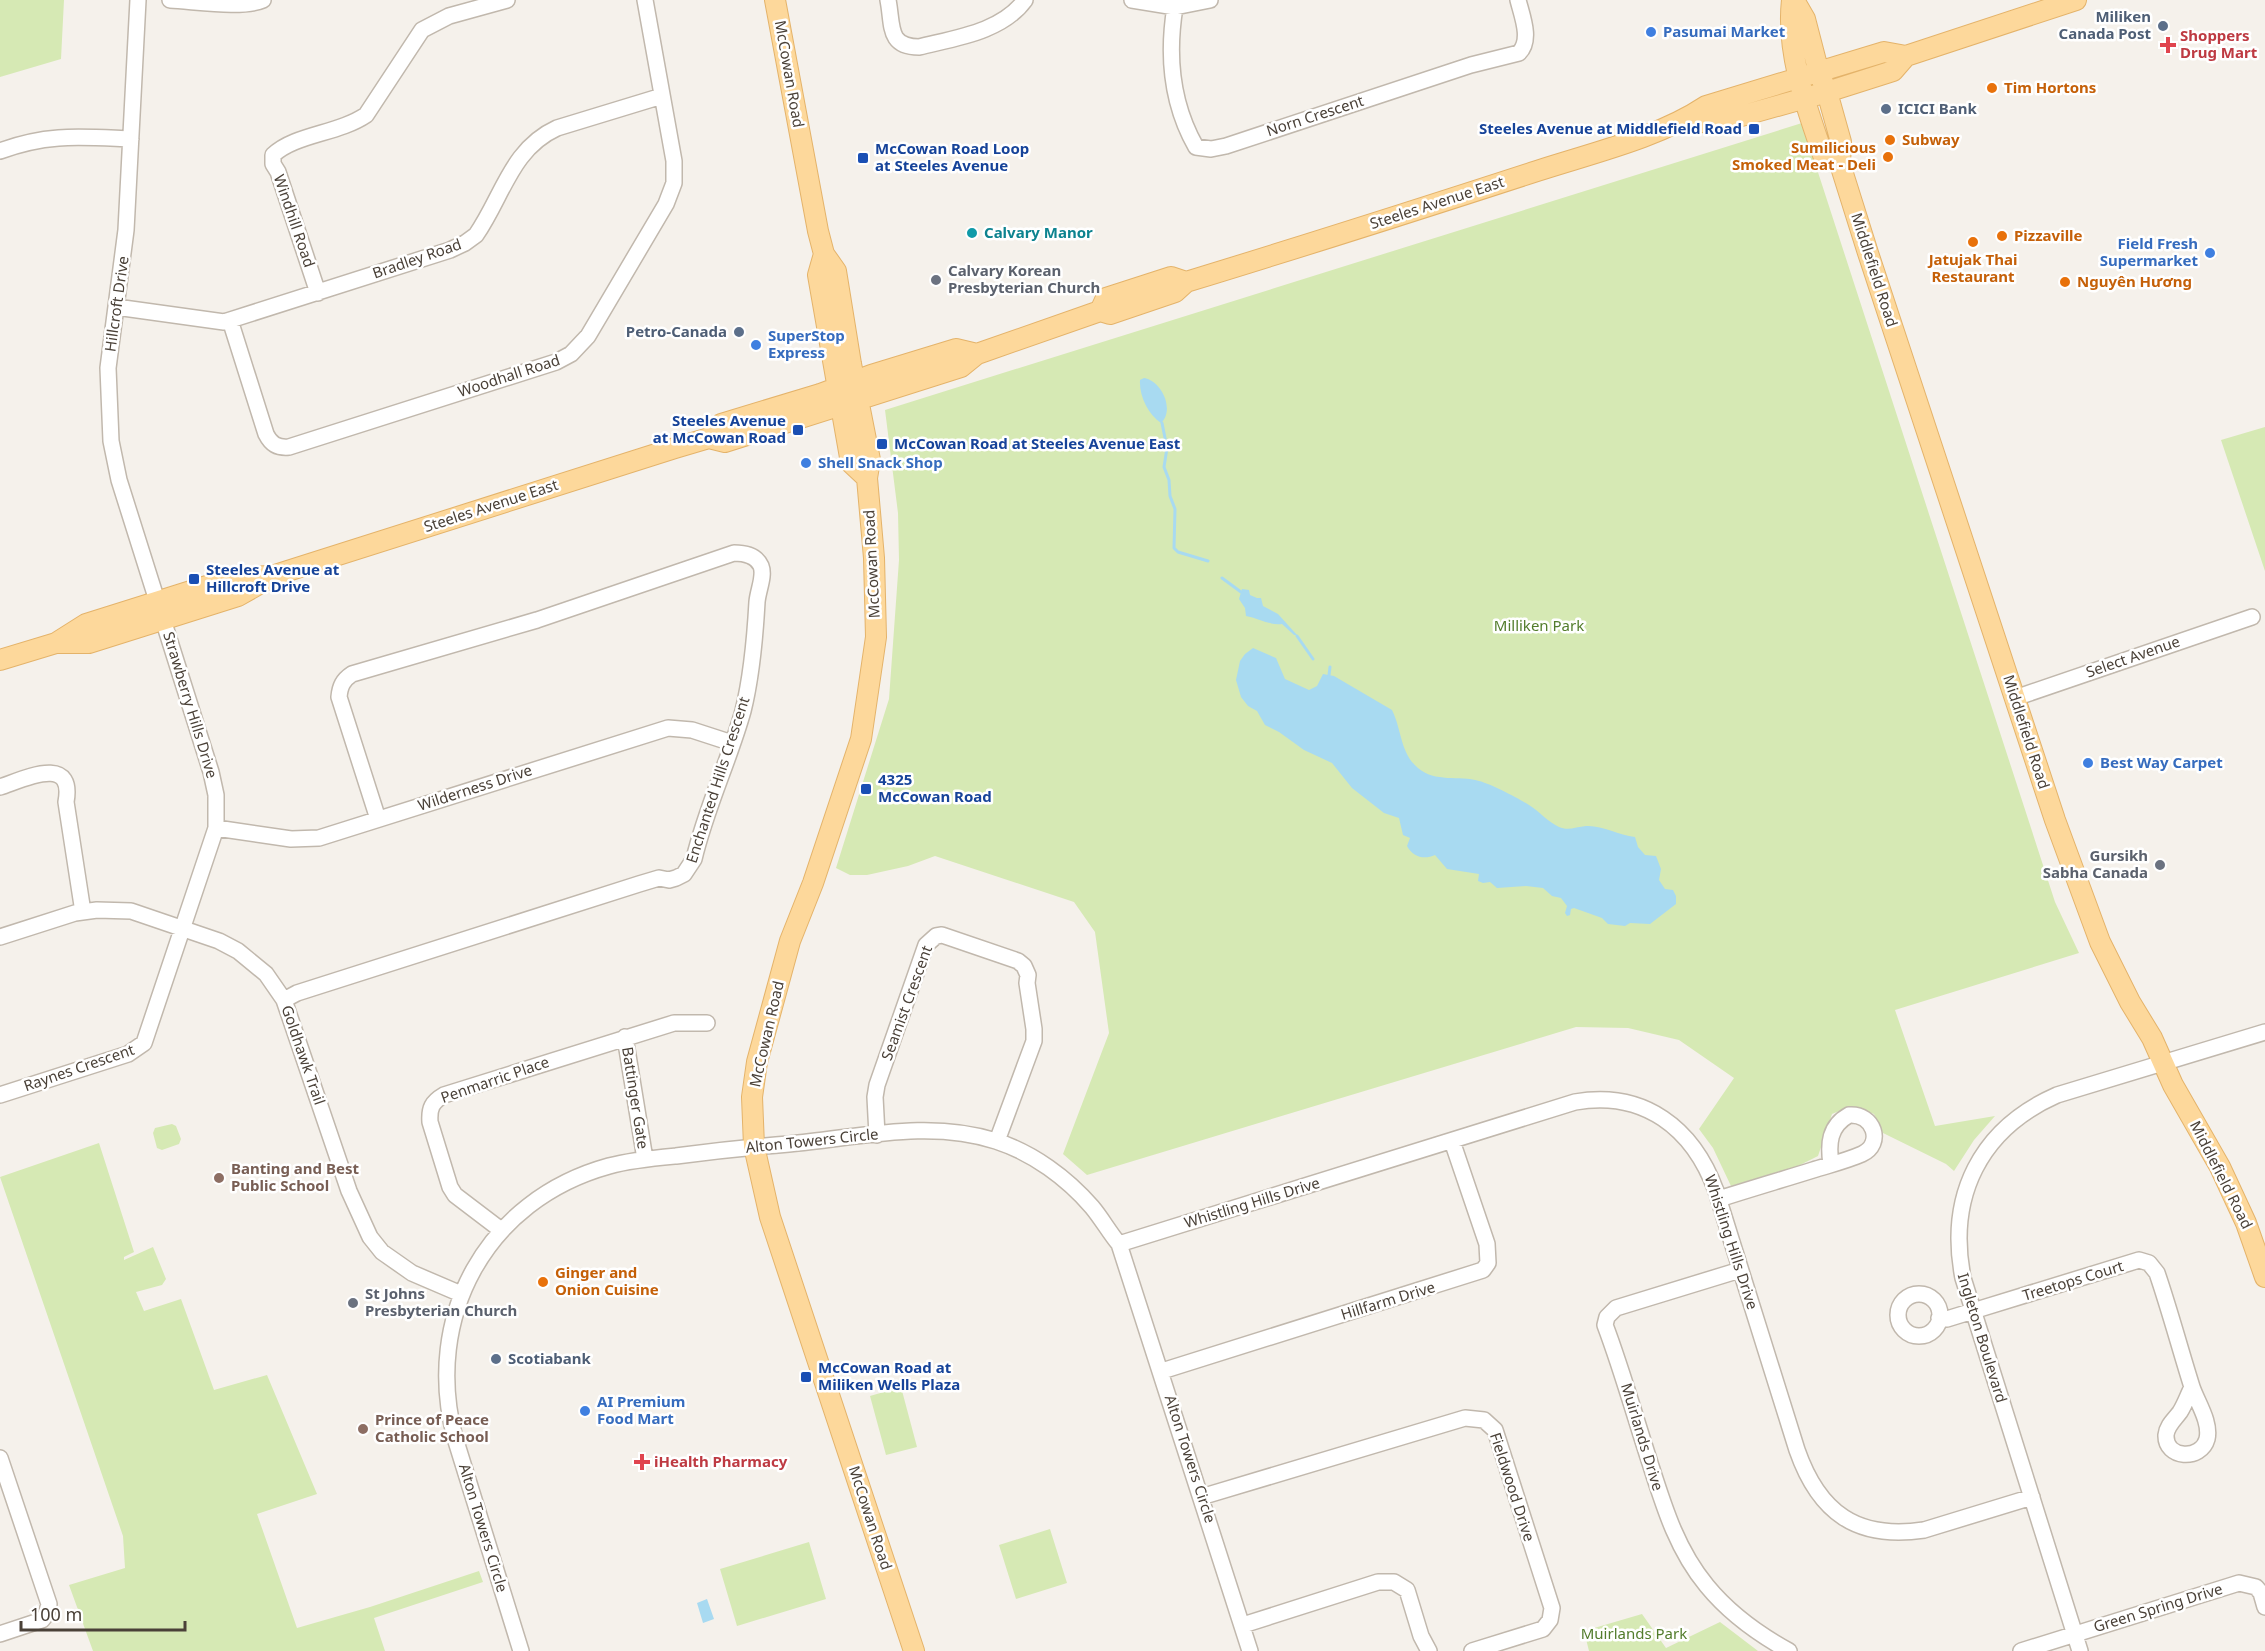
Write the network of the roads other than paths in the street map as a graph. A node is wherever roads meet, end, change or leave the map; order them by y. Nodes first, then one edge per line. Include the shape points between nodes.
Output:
1 (138, 0) edge
2 (170, 0) edge
3 (263, 0) edge
4 (507, 0) edge
5 (645, 0) edge
6 (775, 0) edge
7 (888, 0) edge
8 (1025, 0) edge
9 (1132, 0) edge
10 (1210, 0) edge
11 (1518, 0) edge
12 (1793, 0) edge
13 (2076, 0) edge
14 (1175, 7) junction
15 (1906, 56) junction
16 (1819, 73) junction
17 (1800, 78) junction
18 (1827, 92) junction
19 (662, 96) junction
20 (1804, 98) junction
21 (1686, 120) junction
22 (131, 139) junction
23 (0, 151) edge
24 (1840, 164) junction
25 (318, 293) junction
26 (116, 307) junction
27 (230, 320) junction
28 (848, 393) junction
29 (160, 611) junction
30 (2252, 617) dead end
31 (0, 660) edge
32 (2015, 698) junction
33 (732, 743) junction
34 (0, 787) edge
35 (378, 819) junction
36 (216, 828) junction
37 (84, 912) junction
38 (183, 928) junction
39 (0, 937) edge
40 (284, 1000) junction
41 (707, 1023) dead end
42 (2265, 1032) edge
43 (625, 1037) junction
44 (2163, 1063) junction
45 (0, 1095) edge
46 (877, 1135) junction
47 (997, 1141) junction
48 (1452, 1141) junction
49 (754, 1146) junction
50 (645, 1159) junction
51 (1831, 1164) dead end
52 (1719, 1199) junction
53 (501, 1230) junction
54 (1119, 1244) junction
55 (1740, 1270) junction
56 (2265, 1277) edge
57 (461, 1294) junction
58 (1973, 1311) junction
59 (1939, 1318) dead end
60 (1162, 1371) junction
61 (2192, 1387) dead end
62 (0, 1458) edge
63 (1201, 1497) junction
64 (2032, 1497) junction
65 (2265, 1606) edge
66 (1243, 1625) junction
67 (2075, 1634) junction
68 (0, 1635) edge
69 (521, 1651) edge
70 (914, 1651) edge
71 (1250, 1651) edge
72 (1429, 1651) edge
73 (1472, 1651) edge
74 (1789, 1651) edge
75 (2021, 1651) edge
76 (2080, 1651) edge

1 - 22 street, Hillcroft Drive
2 - 3 street via 239,4
4 - 25 street, Windhill Road via 449,16 422,30 366,115 338,129 287,144 273,155
5 - 19 street, Woodhall Road
6 - 28 main road, McCowan Road via 824,254 818,275
7 - 8 street via 897,40 906,47 919,47 999,24
9 - 14 street
10 - 14 street
11 - 14 street, Norn Crescent via 1526,34 1524,49 1519,53 1211,149 1196,147 1176,97 1170,59
12 - 16 main road, Middlefield Road via 1805,19
12 - 17 main road, Middlefield Road via 1790,23
13 - 15 main road, Steeles Avenue East
15 - 16 main road, Steeles Avenue East via 1884,52
15 - 18 main road, Steeles Avenue East via 1893,71
16 - 17 main road, Steeles Avenue East
16 - 18 main road, Middlefield Road
17 - 20 main road, Middlefield Road
17 - 21 main road, Steeles Avenue East via 1706,106
18 - 20 main road, Steeles Avenue East
18 - 24 main road, Middlefield Road via 1841,142
19 - 25 street, Bradley Road via 542,135 527,148 484,223 465,243
19 - 27 street, Woodhall Road via 675,168 669,198 588,336 564,358 281,447 269,441 266,434
20 - 21 main road, Steeles Avenue East via 1713,124
20 - 24 main road, Middlefield Road via 1823,155
21 - 28 main road, Steeles Avenue East via 1186,282 1175,292 1110,314 1100,311 977,354 956,350
22 - 23 street via 56,137
22 - 26 street, Hillcroft Drive via 126,230
24 - 32 main road, Middlefield Road
25 - 27 street, Bradley Road
26 - 27 street, Bradley Road via 218,322
26 - 29 street, Hillcroft Drive via 108,368 111,441 119,480
28 - 29 main road, Steeles Avenue East via 724,442 709,438 274,575 238,596
28 - 49 main road, McCowan Road via 851,463 867,478 876,637 861,738 790,941 757,1062 752,1097
29 - 31 main road, Steeles Avenue East via 86,624 56,643
29 - 36 street, Strawberry Hills Drive via 212,772
30 - 32 street, Select Avenue
32 - 44 main road, Middlefield Road via 2100,942
33 - 35 street, Wilderness Drive via 692,730 668,728
33 - 35 street, Enchanted Hills Crescent via 749,682 762,577 757,560 743,553 345,679 339,697
33 - 40 street, Enchanted Hills Crescent via 694,859 684,874 639,884
34 - 37 street via 41,772 61,778 66,787
35 - 36 street, Wilderness Drive via 305,840
36 - 38 street, Strawberry Hills Drive
37 - 38 street, Goldhawk Trail via 131,911
37 - 39 street, Goldhawk Trail
38 - 40 street, Goldhawk Trail via 229,945 248,957
38 - 45 street, Raynes Crescent via 147,1038 139,1048
40 - 57 street, Goldhawk Trail via 349,1191 370,1237 382,1252 412,1273
41 - 43 street, Penmarric Place via 674,1023
42 - 44 street, Ingleton Boulevard
43 - 50 street, Battinger Gate
43 - 53 street, Penmarric Place via 444,1095 431,1106 430,1122 450,1187 462,1202
44 - 56 main road, Middlefield Road via 2233,1194
44 - 58 street, Ingleton Boulevard via 2042,1101 1994,1138 1971,1176 1960,1216 1961,1267
46 - 47 street, Alton Towers Circle via 930,1130
46 - 47 street, Seamist Crescent via 877,1085 926,945 942,935 1018,961 1027,971 1034,1041
46 - 49 street, Alton Towers Circle
47 - 54 street, Alton Towers Circle via 1024,1153 1063,1179 1094,1209
48 - 52 street, Whistling Hills Drive via 1575,1102 1622,1101 1658,1115 1683,1134 1703,1159
48 - 54 street, Whistling Hills Drive
48 - 60 street, Hillfarm Drive via 1487,1244 1488,1263 1483,1270
49 - 50 street, Alton Towers Circle
49 - 70 main road, McCowan Road via 770,1217
50 - 53 street, Alton Towers Circle via 577,1178 536,1201
51 - 52 street
52 - 55 street, Whistling Hills Drive
53 - 57 street, Alton Towers Circle
54 - 60 street, Alton Towers Circle
55 - 64 street, Whistling Hills Drive via 1803,1466 1819,1496 1834,1510 1859,1526 1906,1533
55 - 74 street, Muirlands Drive via 1616,1308 1605,1324 1678,1541 1706,1586 1723,1603 1751,1628
57 - 69 street, Alton Towers Circle via 448,1343 449,1411
58 - 59 street
58 - 61 street, Treetops Court via 2139,1260 2149,1263 2157,1273
58 - 64 street, Ingleton Boulevard
60 - 63 street, Alton Towers Circle
62 - 68 street via 49,1604 42,1620
63 - 66 street, Alton Towers Circle
63 - 73 street, Fieldwood Drive via 1465,1418 1484,1420 1495,1430 1552,1608 1544,1629
64 - 67 street, Ingleton Boulevard
65 - 67 street, Green Spring Drive via 2256,1587 2239,1583
66 - 71 street, Alton Towers Circle
66 - 72 street via 1378,1582 1394,1582 1407,1590
67 - 75 street
67 - 76 street, Ingleton Boulevard

